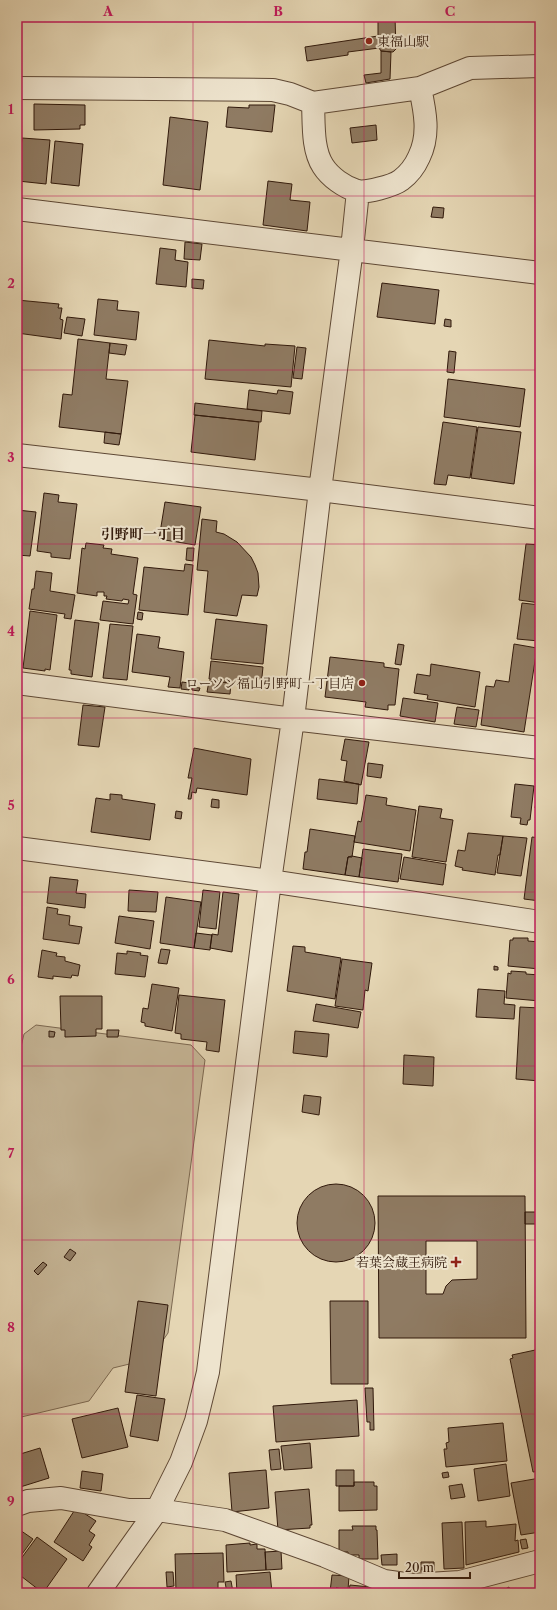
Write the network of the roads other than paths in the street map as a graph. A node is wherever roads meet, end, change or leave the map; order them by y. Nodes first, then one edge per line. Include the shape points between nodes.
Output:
1 (540, 66) edge
2 (17, 88) edge
3 (420, 88) junction
4 (313, 104) junction
5 (358, 191) junction
6 (17, 209) edge
7 (352, 249) junction
8 (540, 273) edge
9 (17, 455) edge
10 (320, 490) junction
11 (540, 518) edge
12 (17, 683) edge
13 (293, 720) junction
14 (540, 748) edge
15 (17, 848) edge
16 (270, 881) junction
17 (540, 922) edge
18 (17, 1505) edge
19 (157, 1510) junction
20 (540, 1560) edge
21 (98, 1593) edge

1 - 3 street via 470,68
2 - 4 street via 273,90
3 - 4 street
3 - 5 street via 426,117 425,138 420,156 412,170 400,181 386,187
4 - 5 street via 317,151 323,166 343,184
5 - 7 street
6 - 7 street
7 - 8 street
7 - 10 street
9 - 10 street
10 - 11 street
10 - 13 street
12 - 13 street
13 - 14 street
13 - 16 street
15 - 16 street
16 - 17 street
16 - 19 street via 208,1372 196,1421 181,1462
18 - 19 street via 28,1501 61,1498 129,1510
19 - 20 street via 225,1520 325,1556 384,1581 412,1585 460,1582
19 - 21 street

